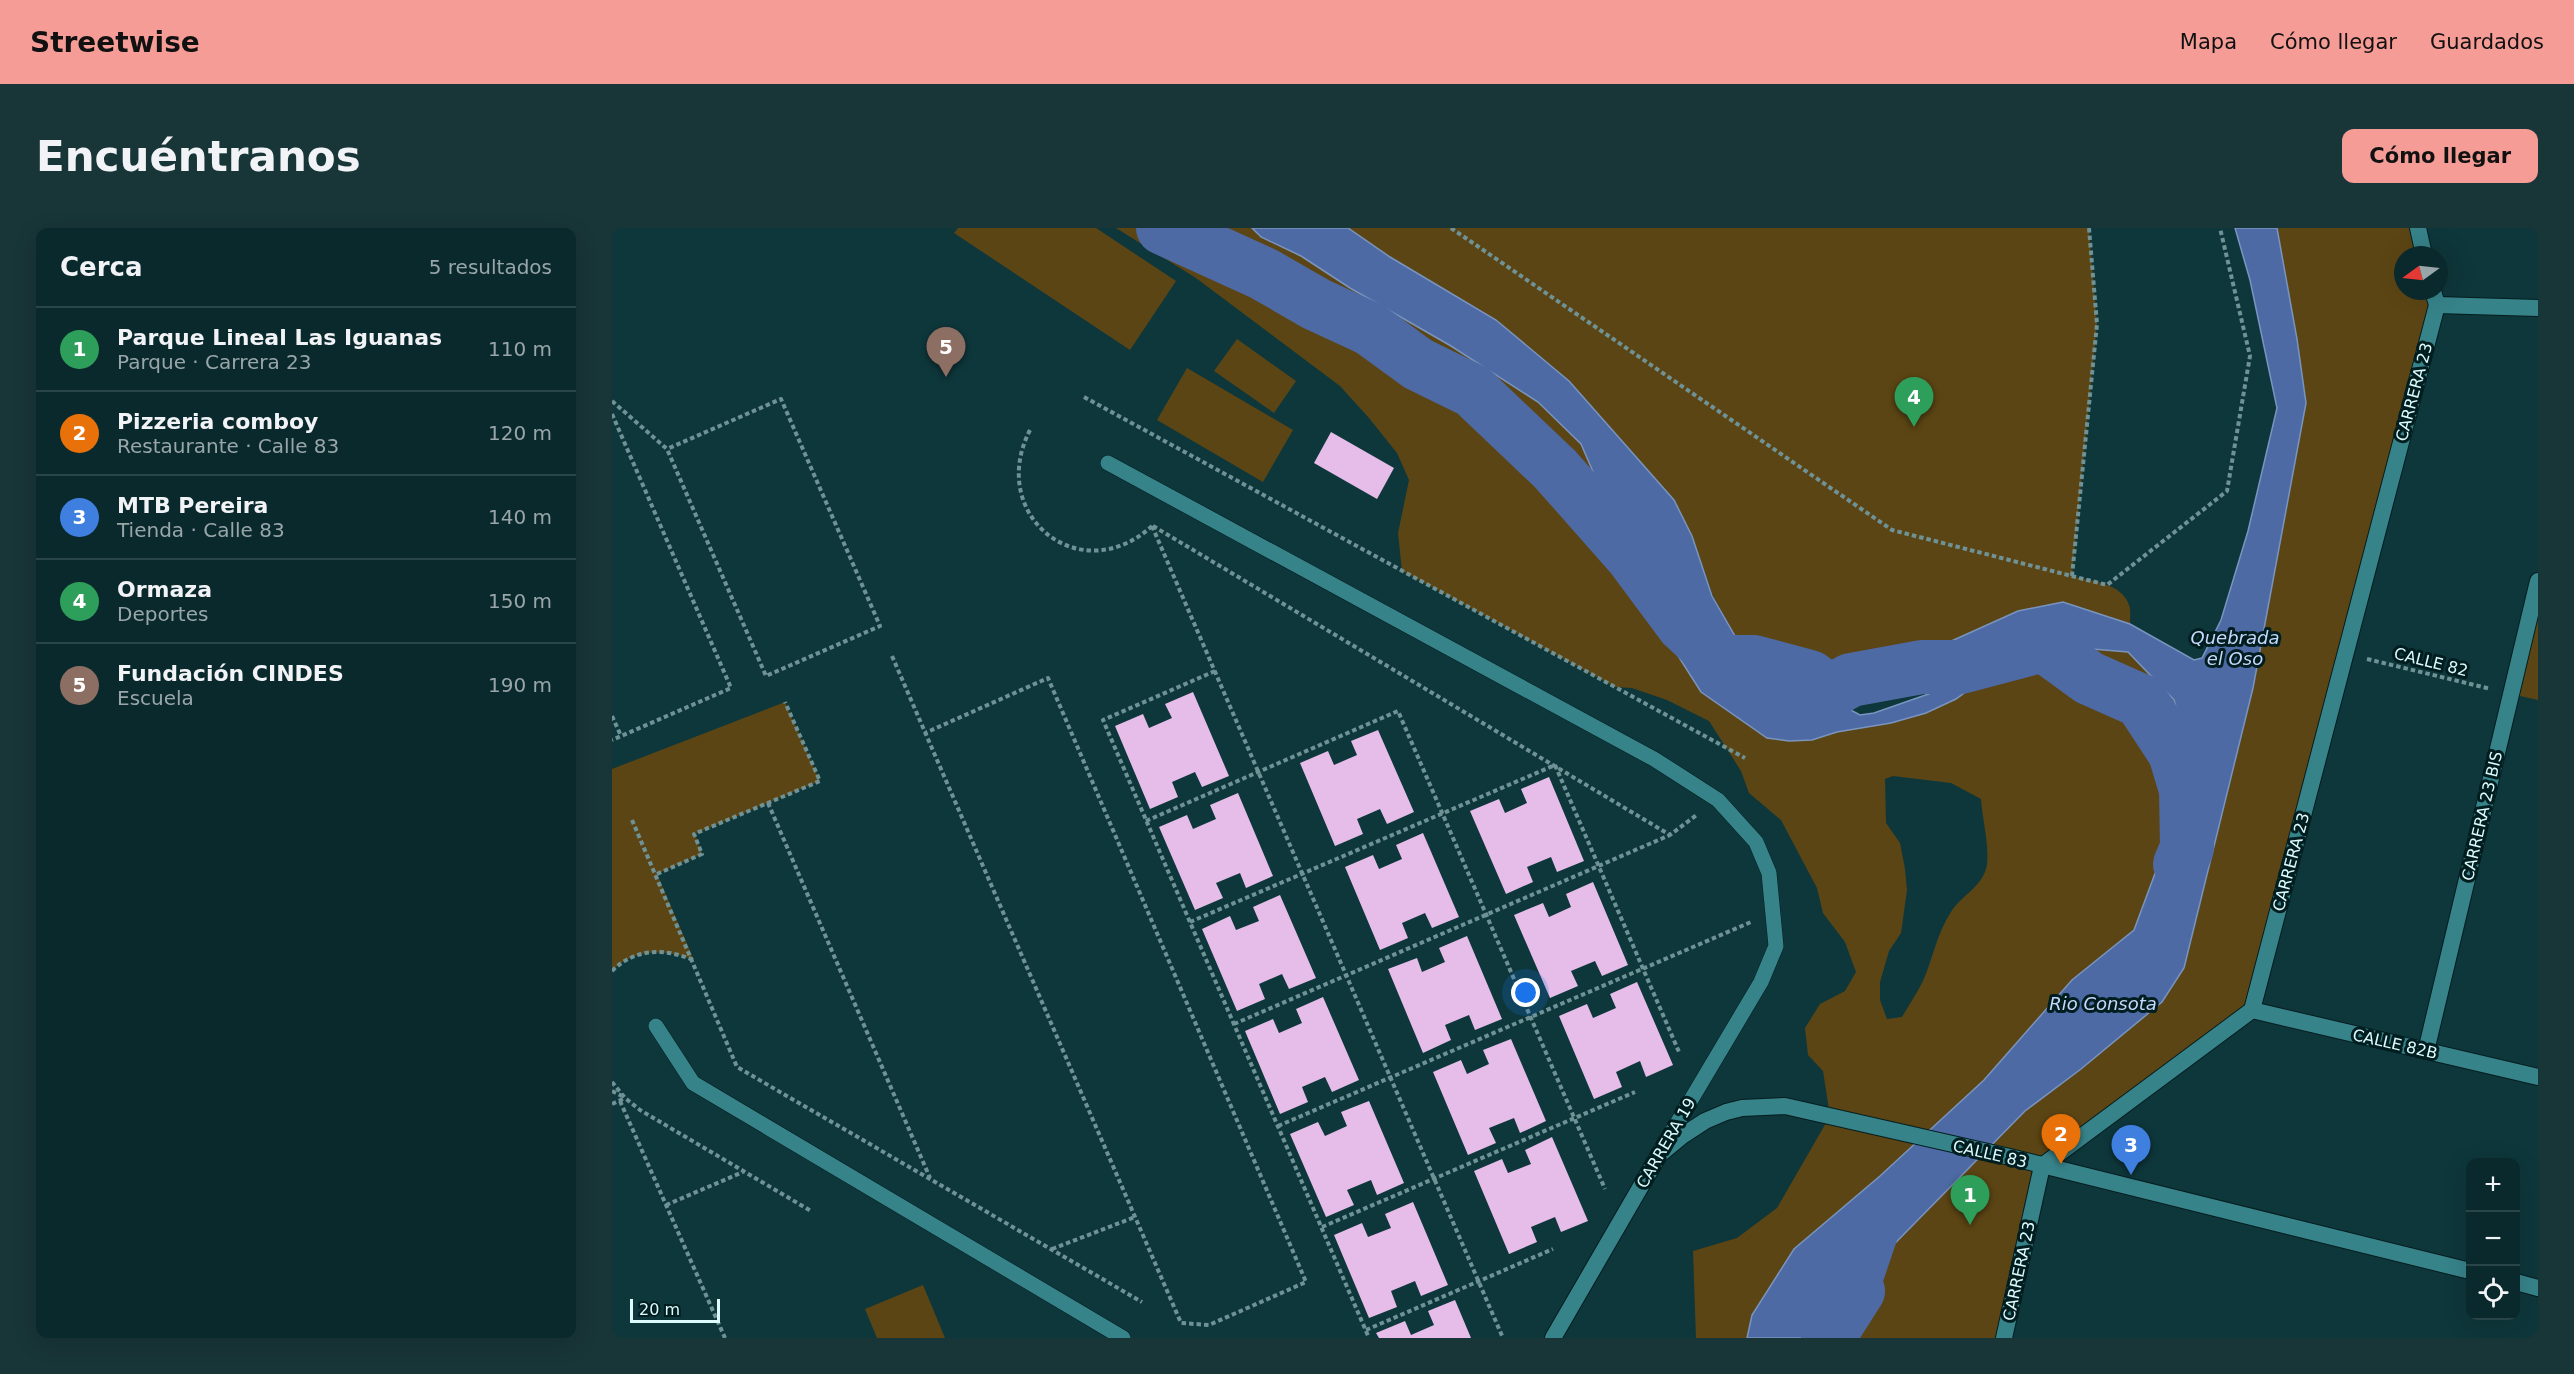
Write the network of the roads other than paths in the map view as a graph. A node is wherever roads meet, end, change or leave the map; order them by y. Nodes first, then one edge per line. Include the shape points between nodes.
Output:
1 (2418, 228) edge
2 (2422, 246) edge
3 (2448, 299) edge
4 (2434, 300) edge
5 (2538, 308) edge
6 (1108, 463) dead end
7 (2538, 581) edge
8 (2252, 1010) junction
9 (656, 1026) dead end
10 (2426, 1051) junction
11 (2538, 1077) edge
12 (1659, 1155) junction
13 (2042, 1166) junction
14 (2466, 1270) edge
15 (2520, 1283) edge
16 (2538, 1288) edge
17 (1123, 1338) edge
18 (1553, 1338) edge
19 (2004, 1338) edge

1 - 2 street
3 - 5 street
4 - 8 street, CARRERA 23
6 - 12 lane, CARRERA 19 via 1654,759 1718,800 1755,842 1769,873 1776,946 1761,982
7 - 10 street, CARRERA 23 BIS
8 - 10 street, CALLE 82B
8 - 13 street
9 - 17 lane via 693,1083
10 - 11 street, CALLE 82B
12 - 13 street, CALLE 83 via 1705,1121 1742,1108 1785,1106
12 - 18 street, CARRERA 19
13 - 14 street, CALLE 83
13 - 19 street, CARRERA 23
15 - 16 street

